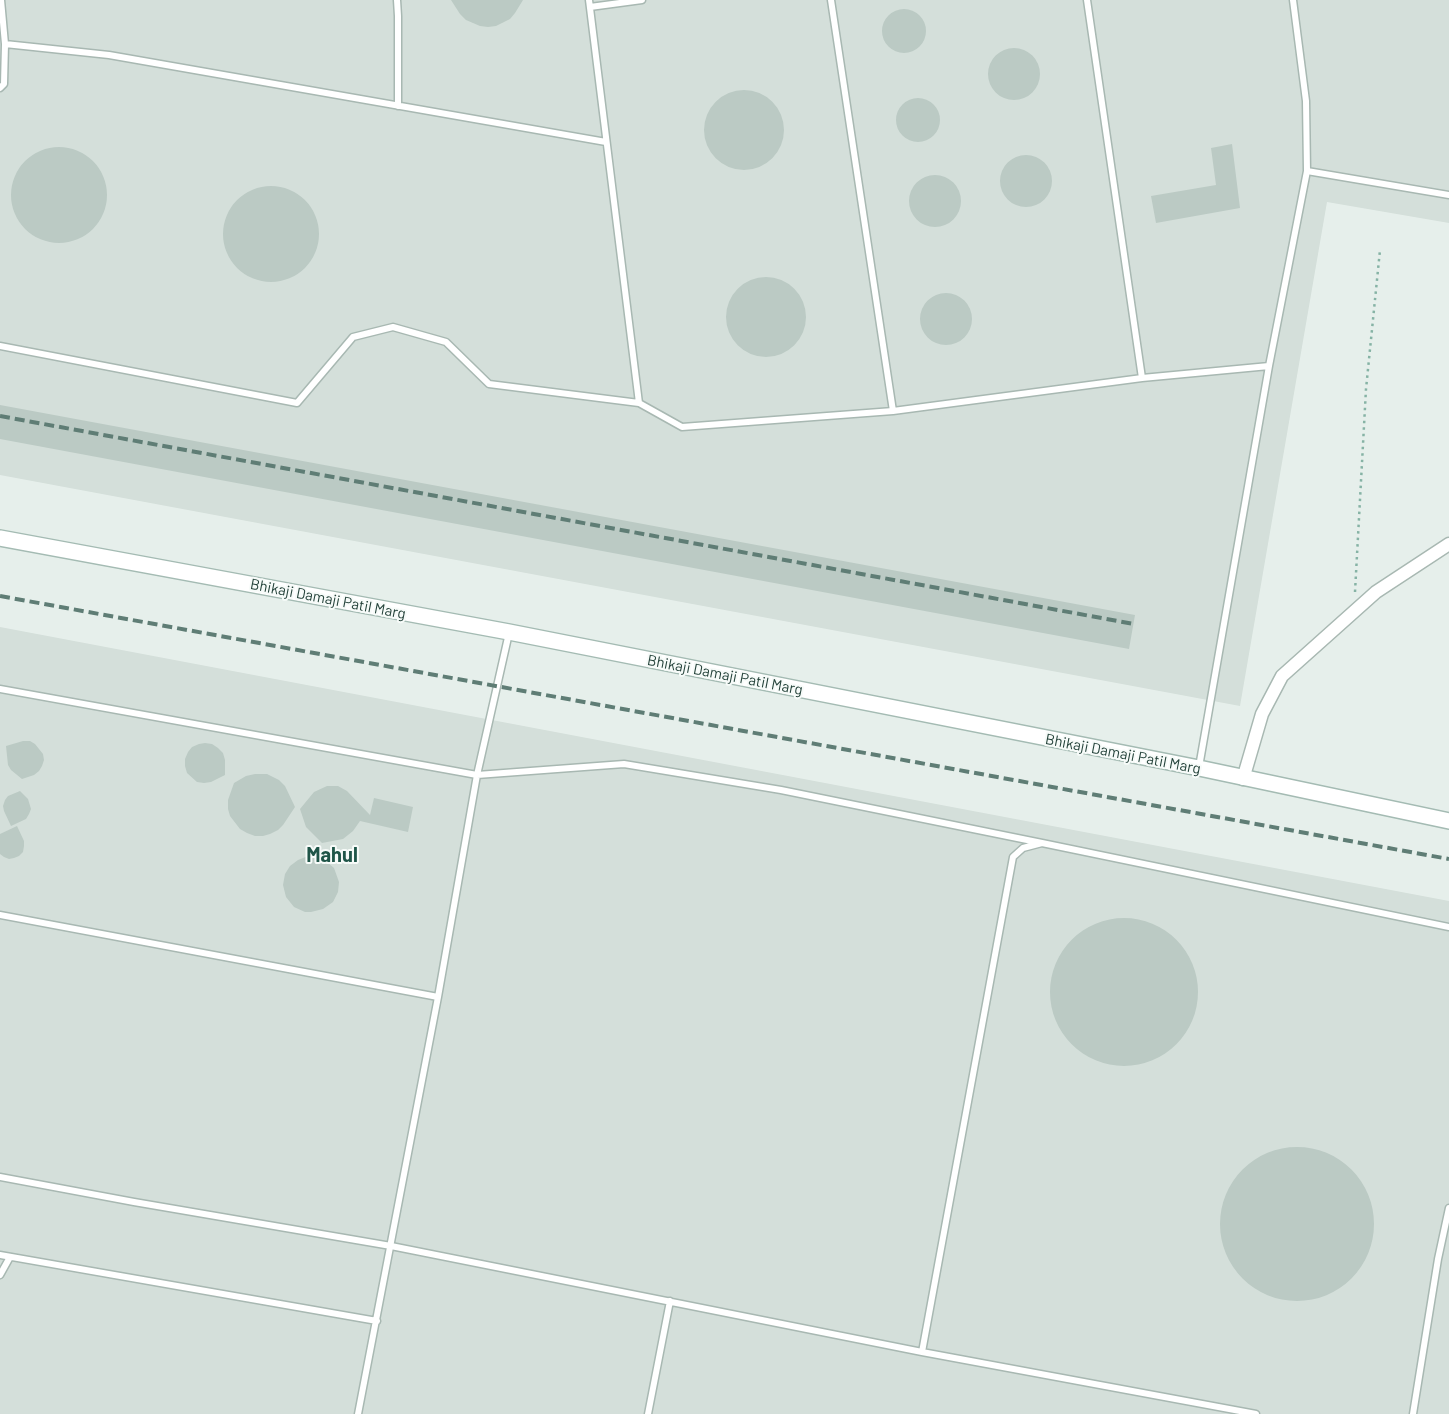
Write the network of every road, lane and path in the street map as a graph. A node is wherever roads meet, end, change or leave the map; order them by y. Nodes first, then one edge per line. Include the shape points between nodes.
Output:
1 (1, 0) edge
2 (397, 0) edge
3 (642, 0) edge
4 (831, 0) edge
5 (1087, 0) edge
6 (1293, 0) edge
7 (589, 3) edge
8 (2, 23) edge
9 (5, 44) junction
10 (0, 88) edge
11 (398, 106) junction
12 (606, 142) junction
13 (1307, 171) junction
14 (1449, 195) edge
15 (1380, 250) dead end
16 (0, 346) edge
17 (1269, 366) junction
18 (1142, 378) junction
19 (639, 403) junction
20 (893, 411) junction
21 (0, 538) edge
22 (1449, 544) edge
23 (1354, 611) junction
24 (509, 632) junction
25 (0, 689) edge
26 (1199, 768) junction
27 (477, 775) junction
28 (1243, 778) junction
29 (1449, 821) edge
30 (1042, 843) junction
31 (0, 915) edge
32 (1449, 926) edge
33 (438, 997) junction
34 (0, 1177) edge
35 (1449, 1208) edge
36 (391, 1246) junction
37 (0, 1255) edge
38 (10, 1257) junction
39 (0, 1275) edge
40 (670, 1301) junction
41 (377, 1321) junction
42 (922, 1352) junction
43 (358, 1414) edge
44 (648, 1414) edge
45 (1256, 1414) edge
46 (1413, 1414) edge

1 - 8 lane
2 - 11 lane
3 - 7 lane
4 - 20 lane
5 - 18 lane
6 - 13 lane via 1306,101
7 - 12 lane
8 - 9 lane
9 - 10 lane via 4,84
9 - 11 lane via 108,55
11 - 12 lane
12 - 19 lane
13 - 14 lane
13 - 17 lane
15 - 23 path via 1366,389
16 - 19 lane via 297,403 353,337 393,327 446,342 489,384
17 - 18 lane
17 - 26 lane
18 - 20 lane
19 - 20 lane via 682,427
21 - 24 street, Bhikaji Damaji Patil Marg
22 - 23 street via 1376,592
23 - 28 street via 1282,676 1262,714
24 - 26 street, Bhikaji Damaji Patil Marg
24 - 27 lane
25 - 27 lane
26 - 28 street, Bhikaji Damaji Patil Marg
27 - 30 lane via 624,764 782,790
27 - 33 lane
28 - 29 street, Bhikaji Damaji Patil Marg
30 - 32 lane
30 - 42 lane via 1023,848 1013,857
31 - 33 lane
33 - 36 lane
34 - 36 lane
35 - 46 lane
36 - 40 lane
36 - 41 lane
37 - 38 lane
38 - 39 lane
38 - 41 lane
40 - 42 lane
40 - 44 lane
41 - 43 lane
42 - 45 lane

